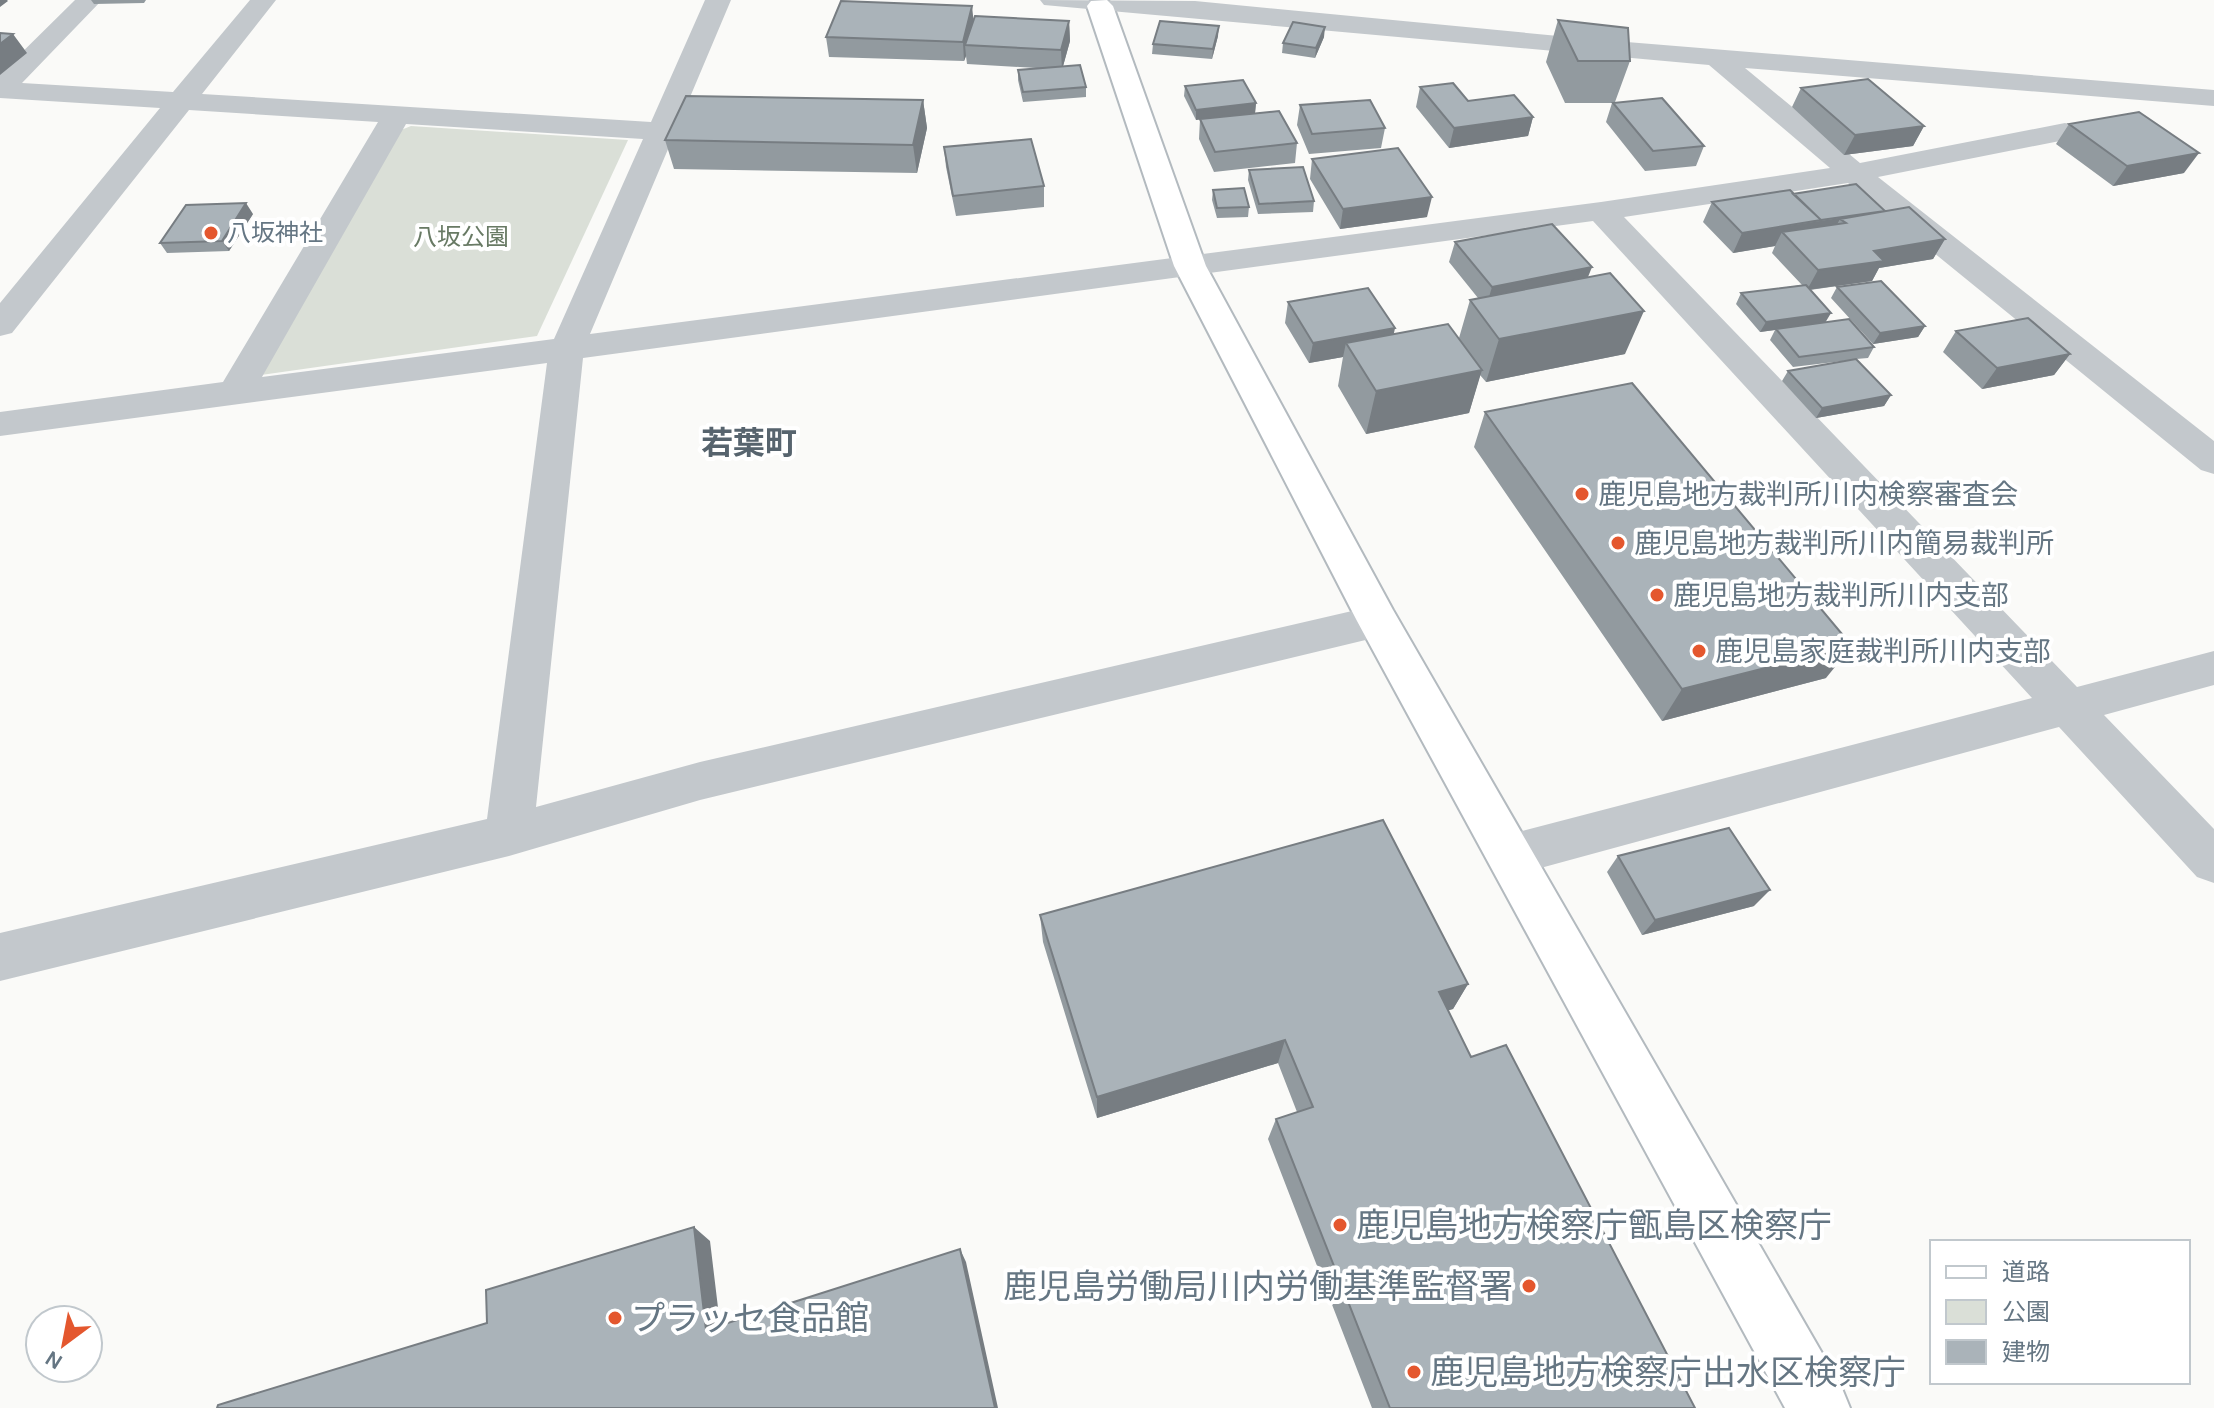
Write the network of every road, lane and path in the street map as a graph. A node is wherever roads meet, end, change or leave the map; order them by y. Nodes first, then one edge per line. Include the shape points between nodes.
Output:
1 (89, 0) edge
2 (263, 0) edge
3 (718, 0) edge
4 (1053, 0) edge
5 (1100, 6) junction
6 (1713, 55) junction
7 (0, 90) edge
8 (2214, 98) edge
9 (184, 101) junction
10 (397, 114) junction
11 (661, 131) junction
12 (2065, 132) dead end
13 (1854, 173) junction
14 (1601, 211) junction
15 (1190, 266) junction
16 (0, 325) edge
17 (566, 351) junction
18 (235, 393) junction
19 (0, 424) edge
20 (2214, 461) edge
21 (1378, 621) junction
22 (2214, 668) edge
23 (2067, 709) junction
24 (509, 835) junction
25 (1511, 855) junction
26 (2214, 862) edge
27 (0, 957) edge
28 (1819, 1408) edge

1 - 7 street
2 - 9 street
3 - 11 street
4 - 5 street
5 - 6 street via 1148,4
5 - 15 street
6 - 8 street
6 - 13 street
7 - 9 street
9 - 10 street
9 - 16 street
10 - 11 street
10 - 18 street
11 - 17 street
12 - 13 street
13 - 14 street
13 - 20 street
14 - 15 street
14 - 23 street
15 - 17 street
15 - 21 street
17 - 18 street
17 - 24 street
18 - 19 street
21 - 24 street via 700,781
21 - 25 street
22 - 23 street
23 - 25 street
23 - 26 street
24 - 27 street
25 - 28 street

